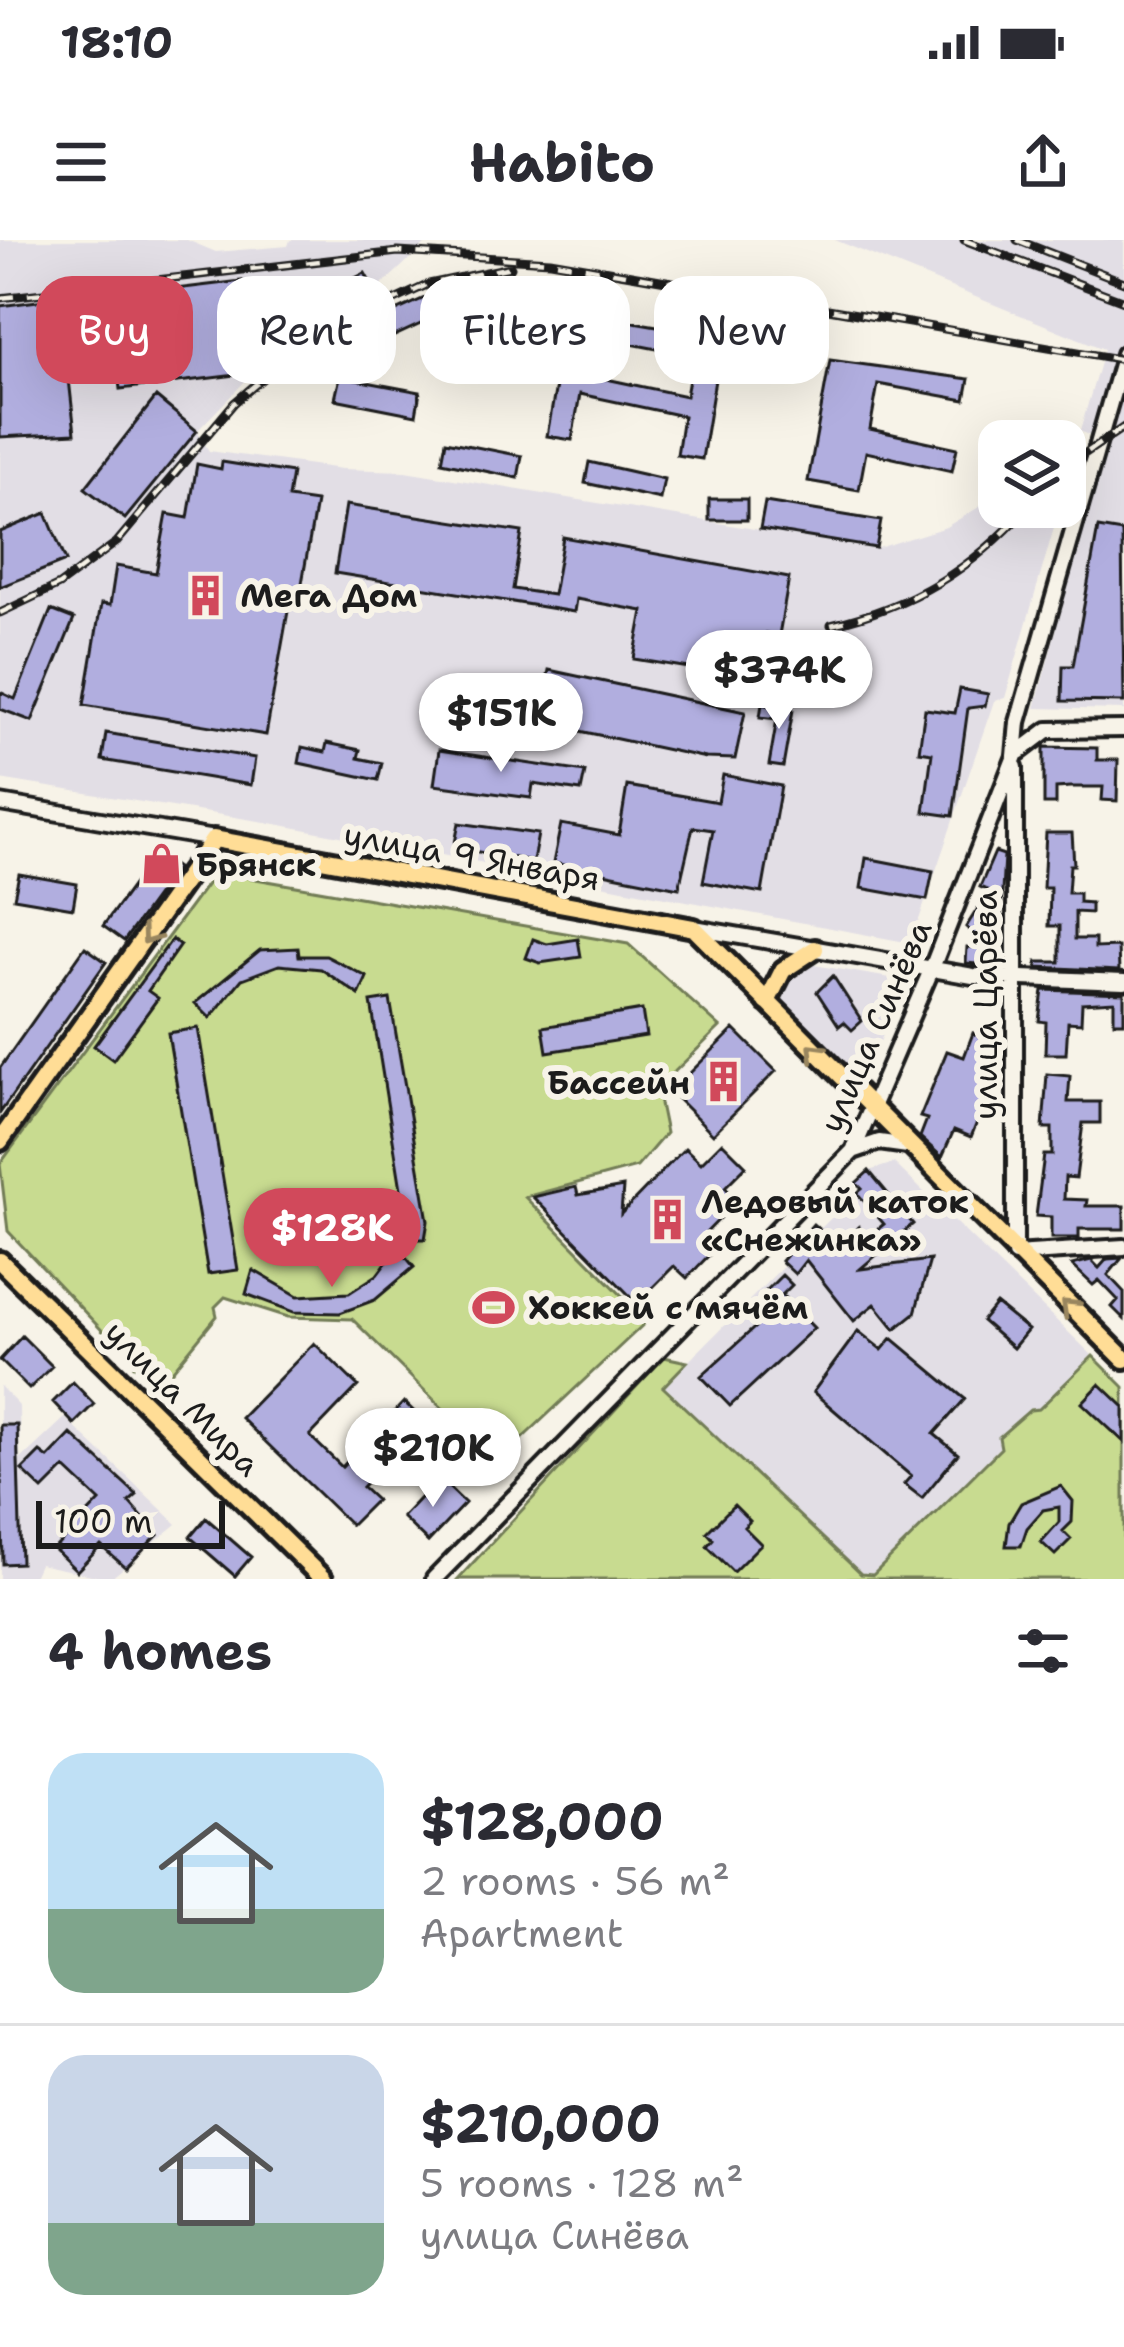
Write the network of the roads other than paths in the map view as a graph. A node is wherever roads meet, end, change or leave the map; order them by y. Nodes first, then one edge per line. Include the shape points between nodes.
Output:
1 (1124, 354) edge
2 (1124, 729) edge
3 (1016, 756) junction
4 (0, 803) edge
5 (214, 839) junction
6 (694, 928) junction
7 (815, 949) junction
8 (932, 968) junction
9 (1015, 980) junction
10 (1124, 982) edge
11 (767, 1002) junction
12 (871, 1107) junction
13 (0, 1141) edge
14 (908, 1146) junction
15 (853, 1151) junction
16 (1124, 1247) edge
17 (1015, 1254) junction
18 (0, 1261) edge
19 (1124, 1359) edge
20 (323, 1579) edge
21 (434, 1579) edge

1 - 3 street, улица Синёва via 1024,701
2 - 3 street via 1048,730
3 - 8 street, улица Синёва
3 - 9 street, улица Царёва
4 - 5 street, улица 9 Января
5 - 6 main road, улица 9 Января
5 -> 13 main road
6 - 7 street, улица 9 Января
6 - 11 main road
7 - 8 street, улица 9 Января
7 - 11 main road via 782,970
8 - 9 street, улица 9 Января
8 - 12 street, улица Синёва
9 - 10 street, улица 9 Января
9 - 17 street, улица Царёва
12 -> 11 main road
12 - 14 main road
12 - 15 street, улица Синёва
14 - 15 street via 879,1142
14 - 17 main road
15 - 21 street, улица Синёва
16 - 17 street
19 -> 17 main road
18 - 20 main road, улица Мира

